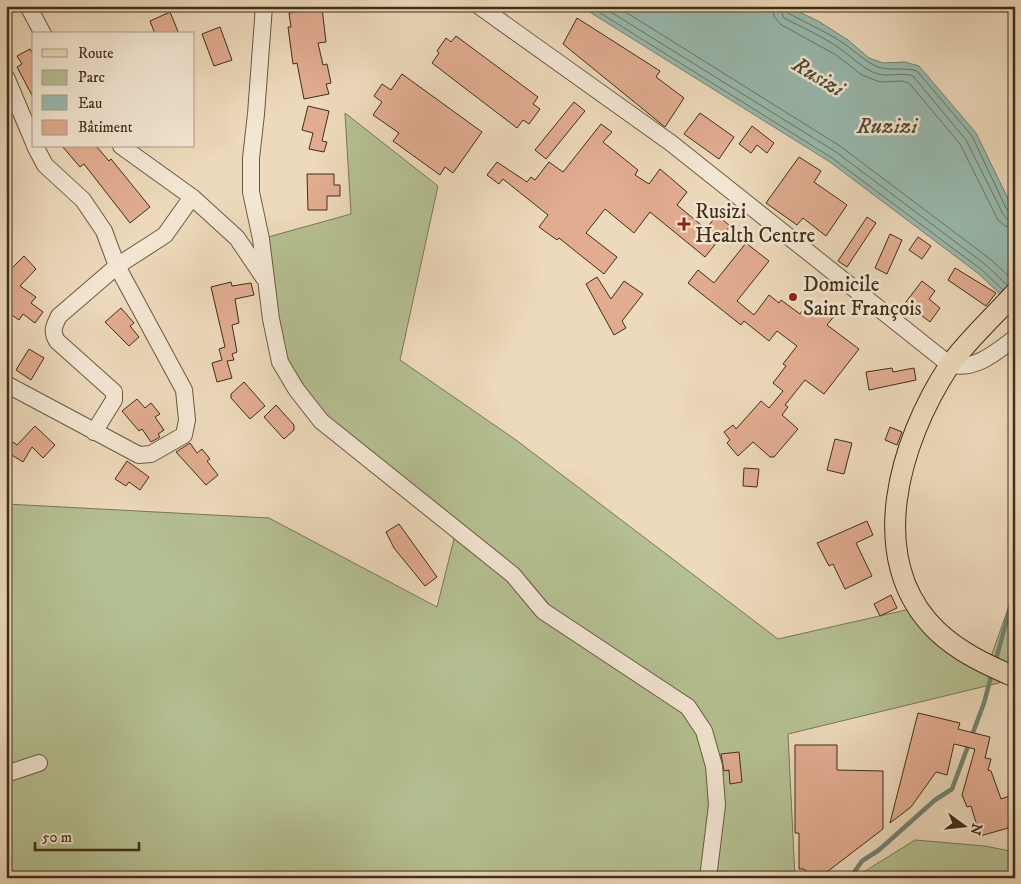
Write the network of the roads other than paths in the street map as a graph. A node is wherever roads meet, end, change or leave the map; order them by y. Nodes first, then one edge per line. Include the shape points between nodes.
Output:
1 (28, 6) edge
2 (264, 6) edge
3 (479, 6) edge
4 (41, 32) edge
5 (6, 77) edge
6 (32, 140) edge
7 (36, 148) edge
8 (124, 148) edge
9 (192, 197) junction
10 (117, 266) junction
11 (267, 282) junction
12 (1015, 293) edge
13 (1015, 338) edge
14 (950, 365) junction
15 (6, 384) edge
16 (94, 432) junction
17 (1015, 677) edge
18 (39, 763) dead end
19 (6, 774) edge
20 (708, 878) edge

1 - 4 street
2 - 11 street via 251,192
3 - 14 street via 671,143
5 - 6 street
7 - 10 street via 44,164 83,200 95,217
8 - 9 street
9 - 10 street via 165,235
9 - 11 street via 237,238
10 - 16 street via 59,316 53,333 57,341 114,392 114,400
10 - 16 street via 176,372 184,390 187,420 184,435 151,454 139,454
11 - 20 street via 270,319 280,362 320,421 513,575 543,611 688,707 704,732 714,766 717,805
12 - 14 main road
13 - 14 street via 967,367
14 - 17 main road via 922,415 908,453 893,524 897,560 912,598 936,631 962,651
15 - 16 street
18 - 19 street

